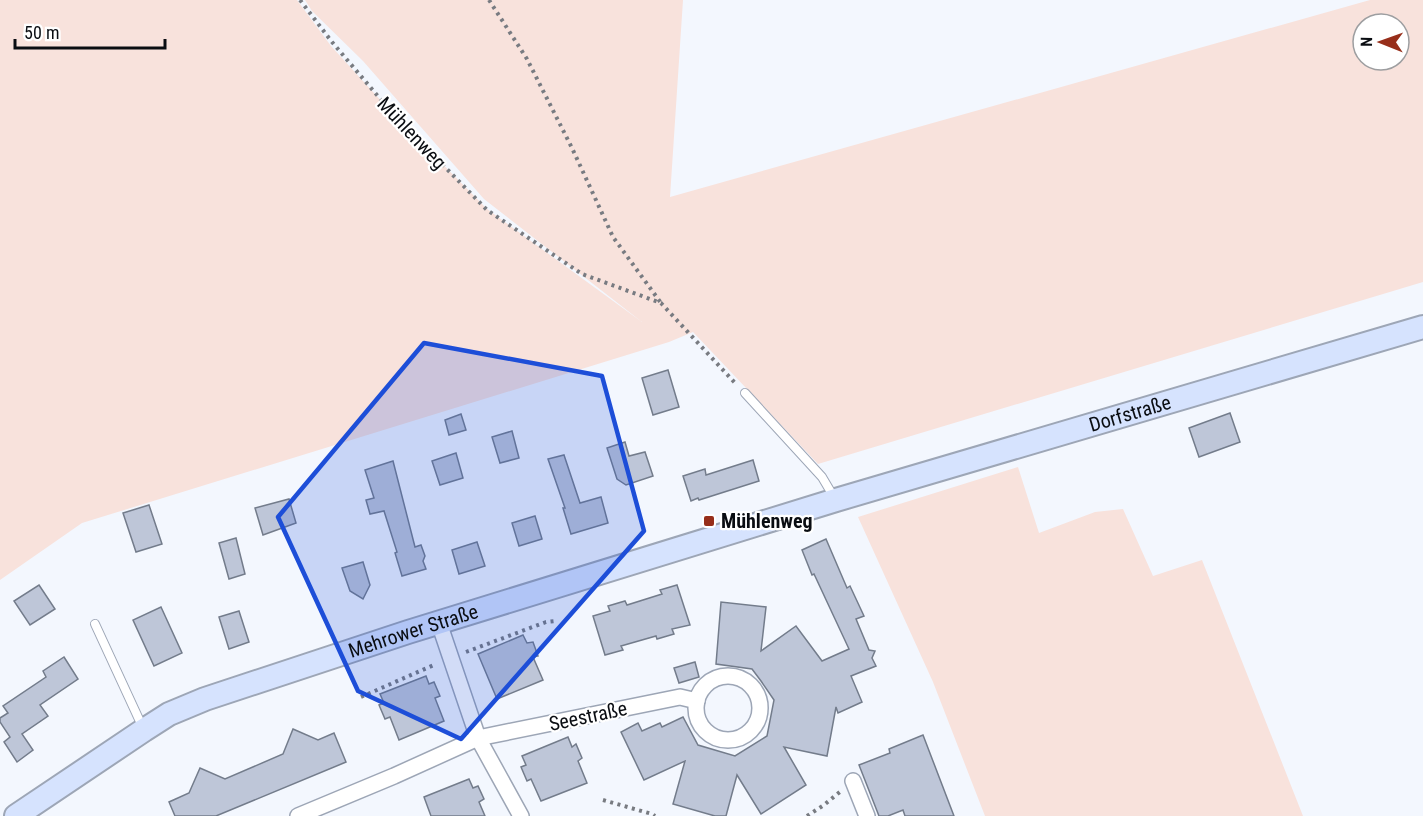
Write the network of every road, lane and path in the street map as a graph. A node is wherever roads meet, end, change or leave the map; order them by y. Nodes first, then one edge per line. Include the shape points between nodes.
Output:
1 (300, 0) edge
2 (489, 0) edge
3 (661, 303) junction
4 (1423, 327) edge
5 (745, 393) joint
6 (836, 500) junction
7 (555, 621) dead end
8 (438, 623) junction
9 (95, 624) dead end
10 (450, 657) junction
11 (361, 697) dead end
12 (697, 700) junction
13 (144, 729) junction
14 (478, 738) junction
15 (853, 781) joint
16 (603, 800) dead end
17 (16, 816) edge
18 (298, 816) edge
19 (521, 816) edge
20 (655, 816) edge
21 (807, 816) edge
22 (867, 816) edge

1 - 3 path, Mühlenweg via 393,114 487,210 582,274
2 - 3 path via 527,59 613,237
3 - 5 path, Mühlenweg
4 - 6 main road, Dorfstraße
5 - 6 lane via 822,477
6 - 8 main road, Mehrower Straße
7 - 10 path
8 - 10 street
8 - 13 main road, Mehrower Straße via 205,699
9 - 13 lane
10 - 11 path
10 - 14 street
12 - 12 street via 699,722 723,740 744,736 758,720 759,699 747,682 738,678 717,678 701,691
12 - 14 street, Seestraße via 680,697
13 - 17 main road, Mehrower Straße
14 - 18 street, Seestraße
14 - 19 street
15 - 21 path
15 - 22 street
16 - 20 path

